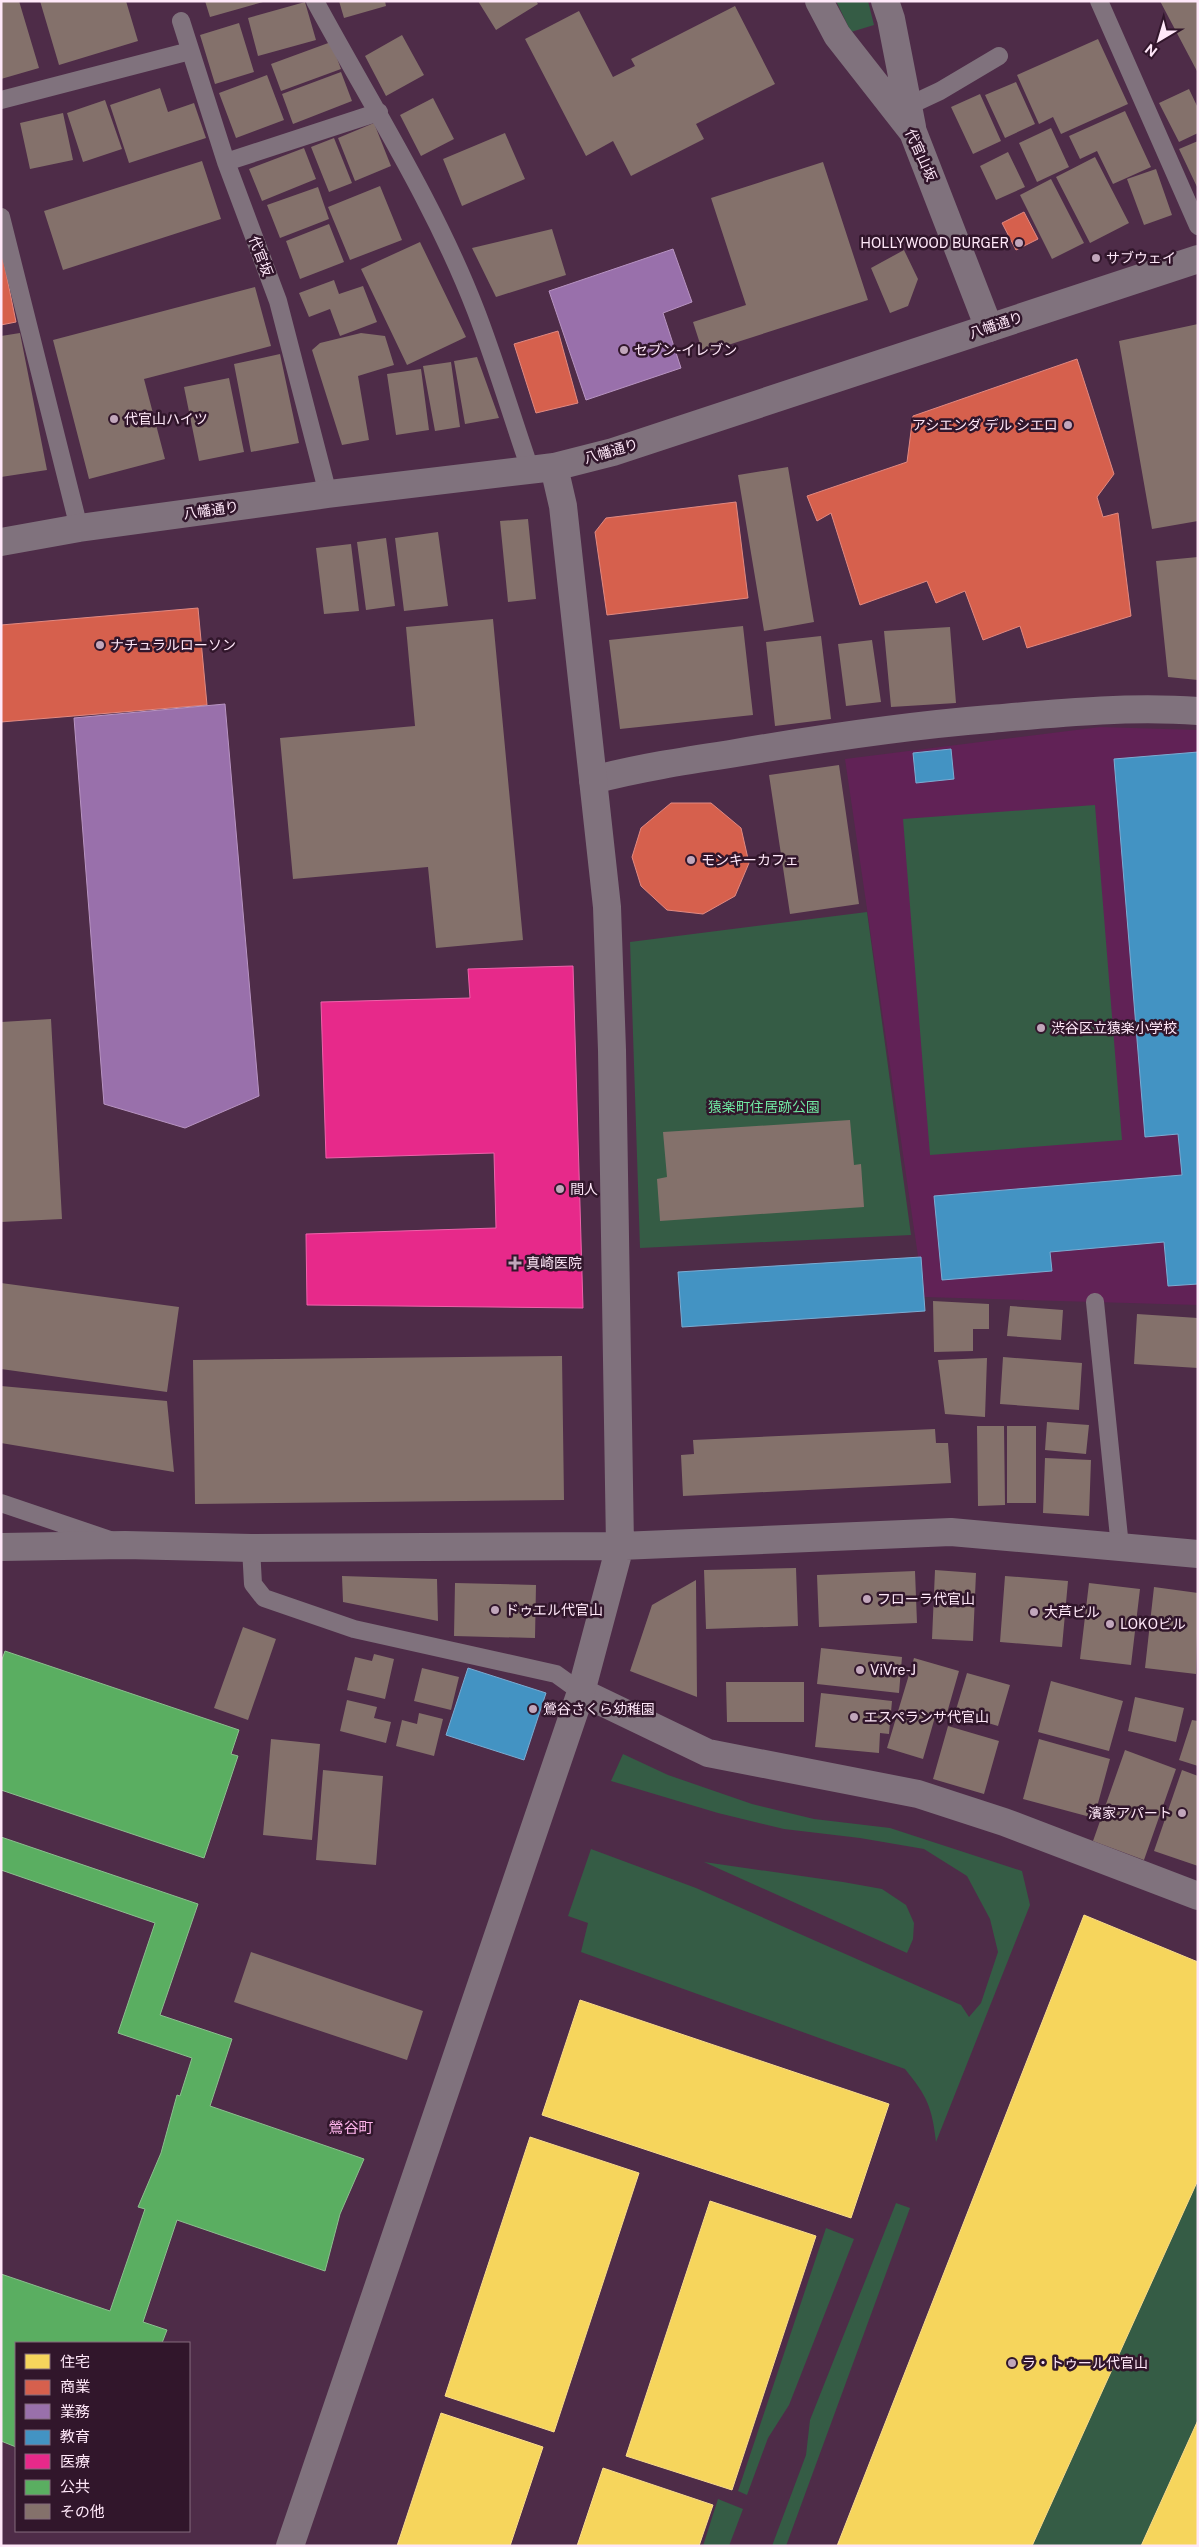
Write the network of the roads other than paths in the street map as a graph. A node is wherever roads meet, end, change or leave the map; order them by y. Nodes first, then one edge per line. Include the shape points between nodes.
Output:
1 (315, 1) edge
2 (819, 1) edge
3 (885, 1) edge
4 (1099, 1) edge
5 (181, 21) dead end
6 (190, 51) junction
7 (999, 56) dead end
8 (1, 100) edge
9 (908, 106) junction
10 (379, 112) junction
11 (913, 132) junction
12 (226, 162) junction
13 (1, 217) edge
14 (1198, 226) edge
15 (1198, 259) edge
16 (989, 328) junction
17 (542, 468) junction
18 (328, 494) junction
19 (79, 528) junction
20 (1, 542) edge
21 (1198, 711) edge
22 (593, 780) junction
23 (1095, 1302) dead end
24 (1, 1503) edge
25 (125, 1545) junction
26 (620, 1546) junction
27 (1, 1547) edge
28 (1120, 1547) junction
29 (251, 1548) junction
30 (1198, 1554) edge
31 (581, 1692) junction
32 (1198, 1896) edge
33 (290, 2546) edge

1 - 10 lane
2 - 11 street, 代官山坂 via 836,35
3 - 9 street
4 - 14 lane
5 - 6 lane, 代官坂
6 - 8 lane
6 - 12 lane, 代官坂
7 - 9 lane
9 - 11 street
10 - 12 lane
10 - 17 lane via 476,310
11 - 16 street, 代官山坂
12 - 18 lane, 代官坂 via 278,301
13 - 19 lane
15 - 16 street, 八幡通り
16 - 17 street, 八幡通り via 613,452
17 - 18 street, 八幡通り
17 - 22 street via 563,506
18 - 19 street, 八幡通り
19 - 20 street, 八幡通り
21 - 22 street via 1155,708 1095,710 946,722 821,738
22 - 26 street via 607,907 612,1031
23 - 28 lane
24 - 25 lane
25 - 27 street
25 - 29 street
26 - 28 street via 951,1532
26 - 29 street
26 - 31 street
28 - 30 street
29 - 31 lane via 253,1584 264,1598 354,1629 556,1674
31 - 32 street via 708,1753 918,1794 1004,1822
31 - 33 street

